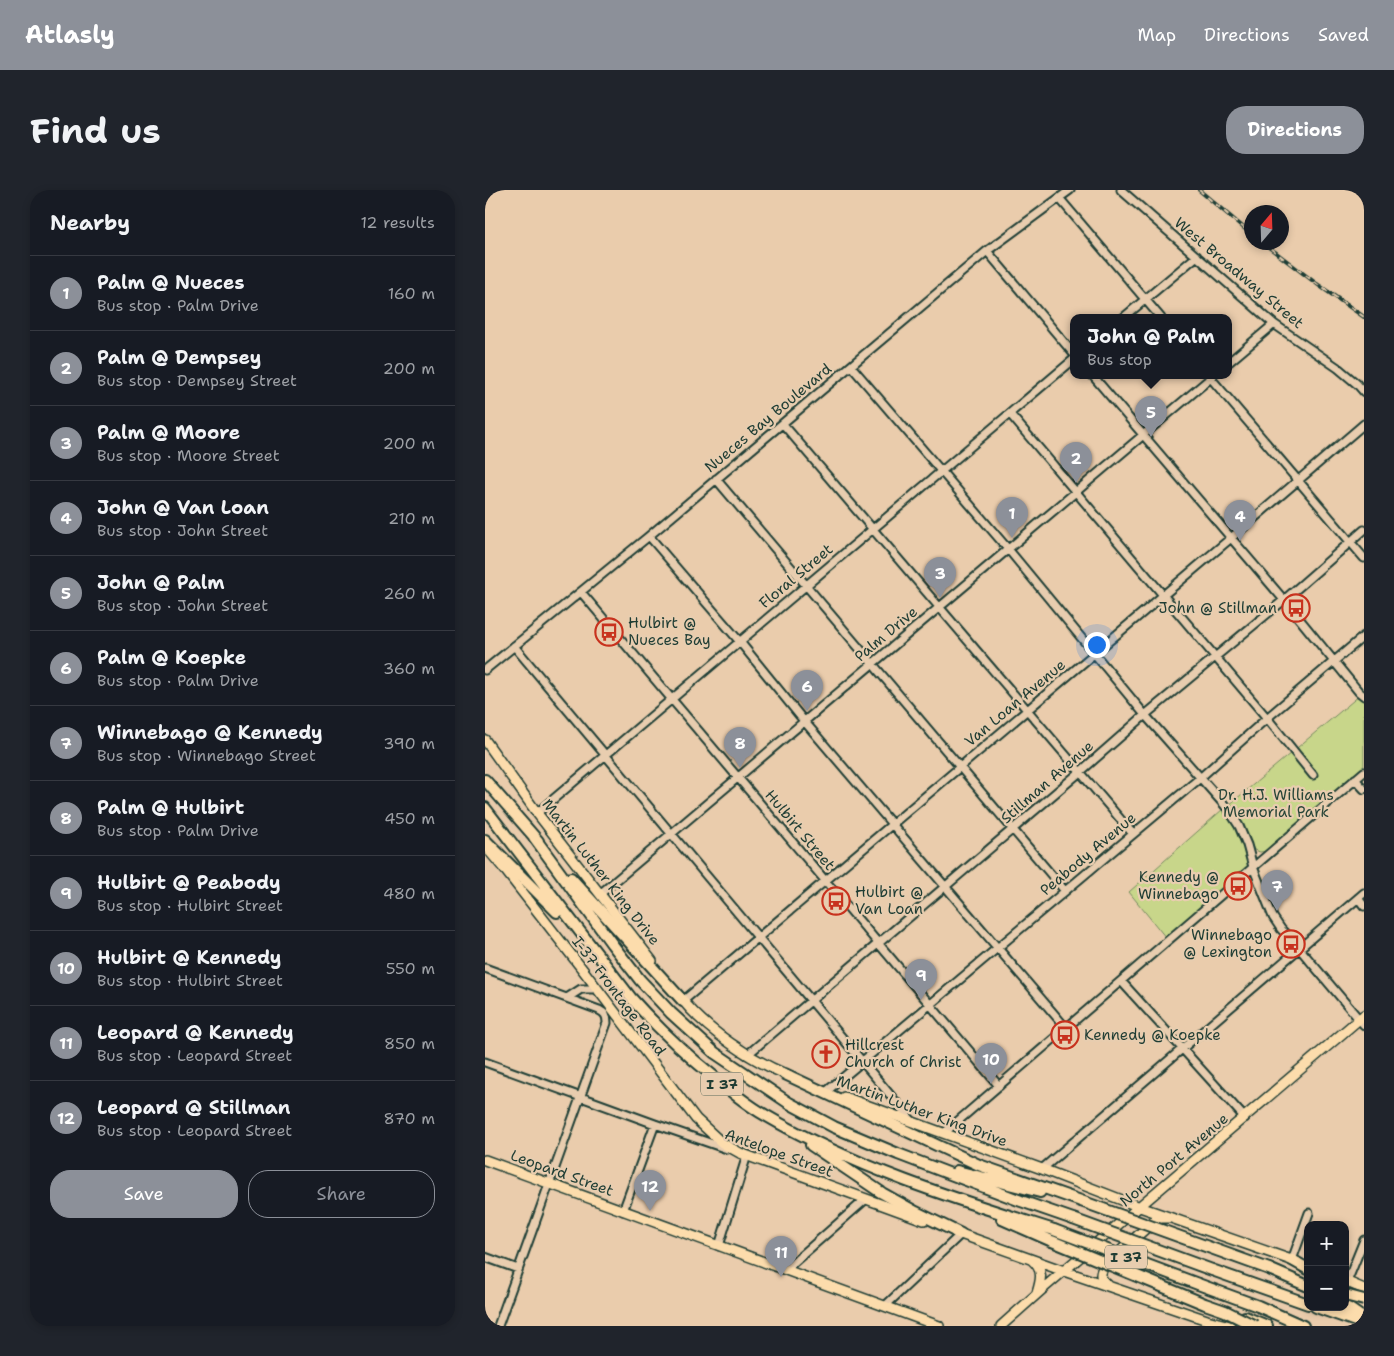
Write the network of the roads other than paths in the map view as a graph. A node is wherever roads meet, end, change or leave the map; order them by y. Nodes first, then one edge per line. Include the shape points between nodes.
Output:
1 (1070, 190) edge
2 (1121, 190) edge
3 (1059, 199) junction
4 (987, 252) junction
5 (1197, 256) junction
6 (1145, 300) junction
7 (1128, 314) edge
8 (1157, 314) edge
9 (1274, 324) junction
10 (1070, 349) edge
11 (1232, 359) edge
12 (1070, 363) edge
13 (851, 366) junction
14 (1096, 379) edge
15 (1207, 379) edge
16 (1214, 379) edge
17 (1364, 392) edge
18 (1010, 414) junction
19 (783, 424) junction
20 (1364, 424) edge
21 (1143, 434) junction
22 (942, 472) junction
23 (716, 478) junction
24 (1298, 480) junction
25 (1075, 492) junction
26 (873, 529) junction
27 (1364, 530) edge
28 (649, 536) junction
29 (1231, 538) junction
30 (1350, 542) junction
31 (1008, 549) junction
32 (1364, 558) edge
33 (807, 585) junction
34 (581, 592) junction
35 (1163, 596) junction
36 (1284, 600) junction
37 (939, 607) junction
38 (1364, 636) edge
39 (740, 642) junction
40 (514, 646) junction
41 (1095, 653) junction
42 (1215, 658) junction
43 (1334, 662) junction
44 (873, 663) junction
45 (485, 670) edge
46 (1364, 696) edge
47 (671, 699) junction
48 (1027, 710) junction
49 (1145, 714) junction
50 (1267, 718) junction
51 (804, 721) junction
52 (485, 740) edge
53 (605, 755) junction
54 (960, 767) junction
55 (1081, 772) junction
56 (1364, 772) edge
57 (1313, 775) dead end
58 (737, 777) junction
59 (1200, 778) junction
60 (485, 780) edge
61 (1355, 780) junction
62 (1364, 789) edge
63 (485, 808) edge
64 (537, 812) junction
65 (892, 824) junction
66 (1013, 830) junction
67 (671, 834) junction
68 (1133, 834) junction
69 (534, 837) junction
70 (485, 840) edge
71 (485, 846) edge
72 (1253, 867) junction
73 (825, 881) junction
74 (945, 887) junction
75 (1065, 891) junction
76 (1364, 893) edge
77 (600, 894) junction
78 (1357, 898) junction
79 (1364, 906) edge
80 (758, 938) junction
81 (878, 944) junction
82 (999, 947) junction
83 (1299, 948) junction
84 (485, 968) edge
85 (583, 970) junction
86 (613, 976) junction
87 (1121, 981) junction
88 (581, 989) junction
89 (597, 990) junction
90 (567, 998) junction
91 (683, 1001) junction
92 (811, 1001) junction
93 (930, 1005) junction
94 (1362, 1020) edge
95 (1066, 1028) junction
96 (1183, 1048) junction
97 (747, 1054) junction
98 (485, 1062) edge
99 (862, 1062) junction
100 (785, 1074) junction
101 (999, 1086) junction
102 (827, 1091) junction
103 (581, 1097) junction
104 (764, 1115) junction
105 (1245, 1118) junction
106 (912, 1122) junction
107 (655, 1124) junction
108 (944, 1133) junction
109 (743, 1154) junction
110 (485, 1160) edge
111 (920, 1162) junction
112 (1043, 1169) junction
113 (549, 1183) junction
114 (953, 1198) junction
115 (866, 1199) junction
116 (1081, 1201) junction
117 (1140, 1207) junction
118 (623, 1210) junction
119 (1309, 1213) dead end
120 (1178, 1220) junction
121 (961, 1234) junction
122 (1364, 1240) edge
123 (719, 1246) junction
124 (485, 1257) edge
125 (1030, 1259) junction
126 (1292, 1260) junction
127 (1304, 1266) edge
128 (518, 1268) junction
129 (1269, 1268) junction
130 (785, 1270) junction
131 (1064, 1271) junction
132 (1349, 1278) edge
133 (1304, 1280) edge
134 (1304, 1284) edge
135 (1349, 1286) edge
136 (1111, 1287) junction
137 (1349, 1288) edge
138 (1364, 1289) edge
139 (1036, 1295) junction
140 (1349, 1296) edge
141 (1364, 1301) edge
142 (1304, 1303) edge
143 (885, 1306) junction
144 (1349, 1309) edge
145 (1225, 1310) junction
146 (1327, 1311) edge
147 (907, 1314) junction
148 (1364, 1319) edge
149 (1206, 1323) edge
150 (1364, 1324) edge
151 (497, 1326) edge
152 (931, 1326) edge
153 (939, 1326) edge
154 (1001, 1326) edge
155 (1231, 1326) edge
156 (1255, 1326) edge
157 (1267, 1326) edge
158 (1303, 1326) edge

1 - 3 street, Nueces Bay Boulevard
2 - 5 street, West Broadway Street
3 - 4 street, Nueces Bay Boulevard
3 - 6 street
4 - 10 street
4 - 13 street, Nueces Bay Boulevard
5 - 6 street
5 - 9 street, West Broadway Street
6 - 7 street
6 - 8 street
9 - 11 street
9 - 17 street, West Broadway Street via 1338,368
12 - 18 street, Floral Street
13 - 19 street, Nueces Bay Boulevard
13 - 22 street
14 - 21 street
15 - 21 street, Palm Drive
16 - 24 street
18 - 22 street, Floral Street
18 - 25 street
19 - 23 street, Nueces Bay Boulevard
19 - 26 street
20 - 24 street, Van Loan Avenue
21 - 25 street, Palm Drive
21 - 29 street
22 - 26 street, Floral Street
22 - 31 street
23 - 28 street, Nueces Bay Boulevard
23 - 33 street
24 - 29 street, Van Loan Avenue
24 - 30 street
25 - 31 street, Palm Drive
25 - 35 street
26 - 33 street, Floral Street
26 - 37 street
27 - 30 street, Stillman Avenue
28 - 34 street, Nueces Bay Boulevard
28 - 39 street
29 - 35 street, Van Loan Avenue
29 - 36 street
30 - 32 street
30 - 36 street, Stillman Avenue
31 - 37 street, Palm Drive
31 - 41 street
33 - 39 street, Floral Street
33 - 44 street
34 - 40 street, Nueces Bay Boulevard
34 - 47 street, Hulbirt Street
35 - 41 street, Van Loan Avenue
35 - 42 street
36 - 42 street, Stillman Avenue
36 - 43 street
37 - 44 street, Palm Drive
37 - 48 street
38 - 43 street, Peabody Avenue
39 - 47 street, Floral Street
39 - 51 street
40 - 45 street, Nueces Bay Boulevard
40 - 53 street
41 - 48 street, Van Loan Avenue
41 - 49 street
42 - 49 street, Stillman Avenue
42 - 50 street
43 - 46 street
43 - 50 street, Peabody Avenue
44 - 51 street, Palm Drive
44 - 54 street
47 - 53 street, Floral Street
47 - 58 street, Hulbirt Street
48 - 54 street, Van Loan Avenue
48 - 55 street
49 - 55 street, Stillman Avenue
49 - 59 street
50 - 57 street
50 - 59 street, Peabody Avenue
51 - 58 street, Palm Drive
51 - 65 street
52 - 64 main road, Martin Luther King Drive
53 - 64 street, Floral Street
53 - 67 street
54 - 65 street, Van Loan Avenue
54 - 66 street
55 - 66 street, Stillman Avenue
55 - 68 street
56 - 61 street
58 - 67 street, Palm Drive
58 - 73 street, Hulbirt Street
59 - 68 street, Peabody Avenue
59 - 72 street via 1239,826
60 - 69 highway, I 37
61 - 62 street
61 - 72 street
63 - 86 highway, I 37
64 - 77 main road, Martin Luther King Drive
65 - 73 street, Van Loan Avenue
65 - 74 street
66 - 74 street, Stillman Avenue
66 - 75 street
67 - 77 street, Palm Drive
67 - 80 street
68 - 75 street, Peabody Avenue
69 - 91 highway
69 - 111 highway, I 37 via 641,980 715,1053 789,1103 834,1127
70 - 86 highway via 557,912
71 - 85 main road, I-37 Frontage Road
72 - 83 street via 1273,917
72 - 87 street
73 - 80 street, Van Loan Avenue
73 - 81 street, Hulbirt Street
74 - 81 street, Stillman Avenue
74 - 82 street
75 - 82 street, Peabody Avenue
76 - 78 street
77 - 91 main road, Martin Luther King Drive
78 - 79 street
78 - 83 street
80 - 91 street, Van Loan Avenue
80 - 92 street
81 - 92 street, Stillman Avenue
81 - 93 street, Hulbirt Street
82 - 93 street, Peabody Avenue
82 - 95 street
83 - 94 street
83 - 96 street
84 - 90 street
85 - 88 street
85 - 89 main road, I-37 Frontage Road
86 - 104 highway, I 37 via 673,1042
87 - 95 street
87 - 96 street
88 - 89 street
88 - 90 street
89 - 109 main road, I-37 Frontage Road via 695,1119 722,1143
90 - 103 street via 606,1015 607,1023
91 - 97 main road, Martin Luther King Drive
92 - 97 street, Stillman Avenue
92 - 99 street
93 - 99 street, Peabody Avenue
93 - 101 street, Hulbirt Street
94 - 105 main road, North Port Avenue
95 - 101 street
96 - 105 street
96 - 112 street
97 - 100 main road, Martin Luther King Drive
98 - 103 street, Antelope Street
99 - 102 street, Peabody Avenue
99 - 106 street
100 - 102 main road, Martin Luther King Drive
100 - 116 highway via 979,1165
101 - 108 street
102 - 106 main road, Martin Luther King Drive
103 - 107 street, Antelope Street
103 - 113 street
104 - 114 highway, I 37 via 875,1169
104 - 121 highway via 882,1193
105 - 117 main road, North Port Avenue
106 - 108 main road, Martin Luther King Drive
107 - 109 street, Antelope Street
107 - 118 street
108 - 112 main road, Martin Luther King Drive
109 - 115 main road, Antelope Street
109 - 123 street
110 - 113 main road, Leopard Street
111 - 116 highway
111 - 142 highway, I 37, bridge
112 - 117 main road, Martin Luther King Drive
113 - 118 main road, Leopard Street
113 - 128 street
114 - 145 highway, bridge
114 - 158 highway, I 37, bridge via 1054,1230 1259,1306
115 - 121 main road, Antelope Street
115 - 130 street
116 - 129 highway, bridge
117 - 120 main road, Martin Luther King Drive
117 - 131 main road, North Port Avenue
118 - 123 main road, Leopard Street
119 - 126 street
120 - 126 main road, Martin Luther King Drive
120 - 136 main road via 1161,1218 1154,1221 1106,1264 1102,1269 1102,1280
121 - 125 main road, Antelope Street
121 - 143 street
122 - 132 street
123 - 130 main road, Leopard Street
124 - 128 street
125 - 131 main road, Antelope Street
125 - 139 main road via 1037,1264 1041,1274
126 - 127 highway
128 - 151 street
129 - 133 highway
129 - 134 highway
130 - 143 main road, Leopard Street
131 - 136 main road, Antelope Street
131 - 139 main road, North Port Avenue
135 - 138 main road
136 - 149 main road, Antelope Street
137 - 141 highway
139 - 154 main road, North Port Avenue
140 - 141 highway, bridge
143 - 147 main road, Leopard Street
144 - 148 highway
145 - 156 highway, bridge
145 - 157 highway, bridge
146 - 150 highway
147 - 152 main road
147 - 153 main road, Leopard Street
149 - 155 main road, Antelope Street

